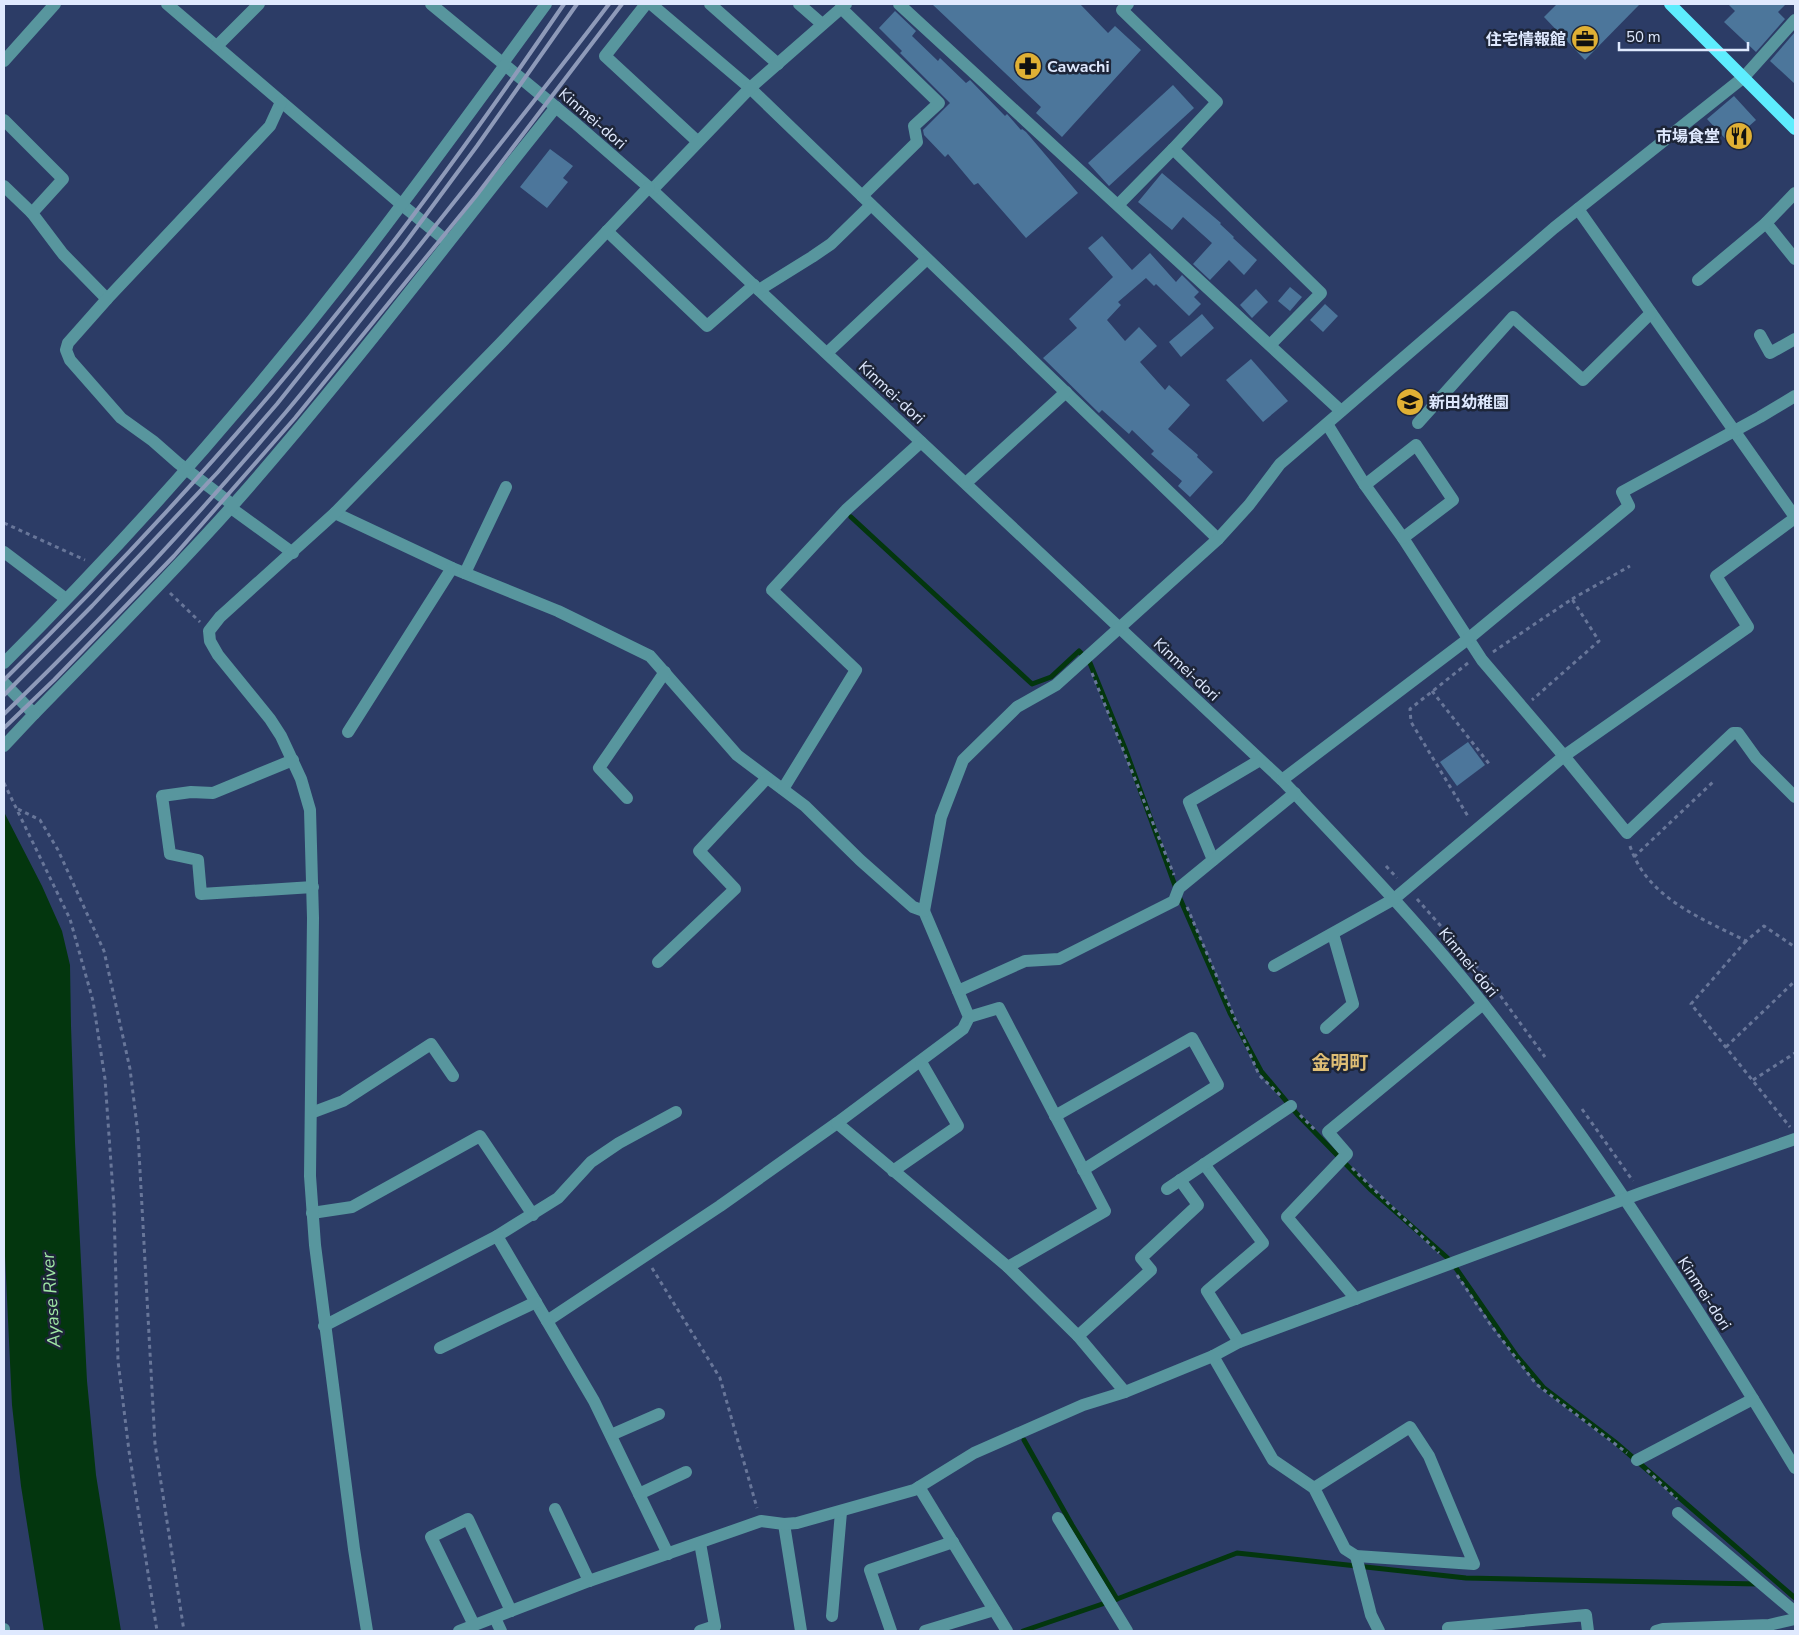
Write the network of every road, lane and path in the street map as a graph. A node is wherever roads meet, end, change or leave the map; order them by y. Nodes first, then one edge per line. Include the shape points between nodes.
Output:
1 (55, 4) edge
2 (167, 4) edge
3 (259, 4) edge
4 (431, 4) edge
5 (546, 4) edge
6 (646, 4) edge
7 (651, 4) edge
8 (710, 4) edge
9 (799, 4) edge
10 (899, 4) edge
11 (1128, 4) edge
12 (1672, 4) edge
13 (843, 6) edge
14 (1795, 20) edge
15 (822, 24) junction
16 (217, 46) junction
17 (4, 61) edge
18 (504, 64) junction
19 (778, 64) junction
20 (1744, 77) junction
21 (750, 88) junction
22 (281, 102) junction
23 (556, 107) junction
24 (4, 120) edge
25 (1795, 129) edge
26 (697, 141) junction
27 (1173, 148) junction
28 (4, 186) edge
29 (650, 189) junction
30 (1795, 193) edge
31 (867, 200) junction
32 (402, 205) junction
33 (1118, 205) junction
34 (1578, 209) junction
35 (32, 213) junction
36 (1766, 223) junction
37 (607, 231) junction
38 (448, 242) junction
39 (927, 259) junction
40 (1795, 259) edge
41 (1698, 280) dead end
42 (756, 288) junction
43 (107, 299) junction
44 (1652, 313) junction
45 (1760, 335) dead end
46 (1795, 339) edge
47 (1270, 346) junction
48 (827, 354) junction
49 (1066, 392) junction
50 (1795, 396) edge
51 (1341, 411) junction
52 (1418, 423) dead end
53 (1327, 424) junction
54 (1734, 430) junction
55 (921, 442) junction
56 (187, 468) junction
57 (966, 483) junction
58 (1365, 485) junction
59 (506, 487) dead end
60 (232, 506) junction
61 (335, 513) junction
62 (1795, 517) edge
63 (4, 523) edge
64 (1403, 538) junction
65 (1218, 539) junction
66 (4, 552) edge
67 (293, 553) junction
68 (1630, 566) dead end
69 (452, 568) junction
70 (465, 573) junction
71 (90, 574) junction
72 (160, 584) junction
73 (66, 599) junction
74 (1572, 599) junction
75 (1119, 628) junction
76 (209, 631) junction
77 (1468, 639) junction
78 (1480, 658) junction
79 (4, 662) edge
80 (664, 672) junction
81 (4, 683) edge
82 (1432, 692) junction
83 (1523, 708) junction
84 (34, 714) junction
85 (348, 732) dead end
86 (4, 746) edge
87 (1564, 756) junction
88 (293, 760) junction
89 (1260, 760) junction
90 (1490, 765) dead end
91 (767, 778) junction
92 (1282, 780) junction
93 (1713, 782) dead end
94 (4, 783) edge
95 (783, 789) junction
96 (1295, 794) junction
97 (1795, 797) edge
98 (627, 798) dead end
99 (17, 809) junction
100 (1470, 819) dead end
101 (1626, 833) junction
102 (1634, 857) junction
103 (1213, 860) junction
104 (313, 887) junction
105 (1394, 899) junction
106 (924, 911) junction
107 (1333, 934) junction
108 (1746, 941) junction
109 (1795, 948) edge
110 (658, 962) dead end
111 (1274, 966) dead end
112 (1795, 981) edge
113 (958, 991) junction
114 (1483, 1004) junction
115 (969, 1017) junction
116 (1326, 1028) dead end
117 (1726, 1047) junction
118 (1795, 1053) edge
119 (921, 1062) junction
120 (453, 1076) dead end
121 (1752, 1080) junction
122 (1290, 1106) dead end
123 (676, 1112) dead end
124 (311, 1113) junction
125 (1055, 1116) junction
126 (837, 1123) junction
127 (1795, 1133) edge
128 (1795, 1139) edge
129 (1204, 1164) junction
130 (1083, 1170) junction
131 (893, 1171) junction
132 (1180, 1180) junction
133 (1167, 1189) dead end
134 (1625, 1200) junction
135 (312, 1213) junction
136 (533, 1215) junction
137 (497, 1236) junction
138 (644, 1255) junction
139 (1008, 1268) junction
140 (1356, 1299) junction
141 (536, 1302) junction
142 (547, 1321) junction
143 (324, 1326) junction
144 (1078, 1336) junction
145 (1239, 1342) junction
146 (440, 1348) dead end
147 (1213, 1356) junction
148 (1125, 1392) junction
149 (1753, 1399) junction
150 (659, 1414) dead end
151 (610, 1435) junction
152 (1637, 1460) dead end
153 (1795, 1468) edge
154 (686, 1472) dead end
155 (919, 1487) junction
156 (1314, 1488) junction
157 (639, 1494) junction
158 (555, 1509) dead end
159 (841, 1512) junction
160 (1678, 1513) dead end
161 (1058, 1518) dead end
162 (761, 1521) junction
163 (784, 1524) junction
164 (952, 1542) junction
165 (700, 1543) junction
166 (668, 1554) junction
167 (1356, 1556) junction
168 (589, 1581) junction
169 (994, 1610) junction
170 (511, 1611) junction
171 (1795, 1612) edge
172 (832, 1616) dead end
173 (495, 1618) junction
174 (1795, 1619) edge
175 (474, 1626) junction
176 (157, 1631) edge
177 (184, 1631) edge
178 (366, 1631) edge
179 (459, 1631) edge
180 (501, 1631) edge
181 (700, 1631) edge
182 (801, 1631) edge
183 (891, 1631) edge
184 (925, 1631) edge
185 (1007, 1631) edge
186 (1127, 1631) edge
187 (1379, 1631) edge
188 (1450, 1631) edge
189 (1588, 1631) edge
190 (1656, 1631) edge

1 - 17 street
2 - 16 street
3 - 16 street
4 - 18 street, Kinmei-dori
5 - 18 street
6 - 26 street via 605,56
7 - 21 street
8 - 19 street
9 - 15 street
10 - 33 street
11 - 27 street via 1122,10 1218,102
12 - 20 main road
13 - 15 street
13 - 31 street via 938,103 914,126 917,142
14 - 20 street
15 - 19 street
16 - 22 street
18 - 23 street, Kinmei-dori
18 - 32 street
19 - 21 street
20 - 25 main road
20 - 34 street
21 - 26 street
21 - 31 street
22 - 32 street
22 - 43 street via 270,126
23 - 29 street, Kinmei-dori
23 - 38 street
24 - 35 street via 62,179
26 - 29 street
27 - 33 street
27 - 47 street via 1321,293
28 - 35 street
29 - 37 street
29 - 42 street, Kinmei-dori
30 - 36 street
31 - 39 street
31 - 42 street via 831,244
32 - 38 street
32 - 56 street via 286,352
33 - 47 street
34 - 44 street
34 - 51 street
35 - 43 street via 63,254
36 - 40 street
36 - 41 street
37 - 42 street via 706,326
37 - 61 street
38 - 60 street via 368,345
39 - 48 street
39 - 49 street
42 - 48 street, Kinmei-dori
43 - 56 street via 68,343 66,350 70,360 121,418
44 - 52 street via 1583,380 1513,317
44 - 54 street
45 - 46 street via 1770,353
47 - 51 street
48 - 55 street, Kinmei-dori
49 - 57 street
49 - 65 street
50 - 54 street
51 - 53 street
53 - 58 street
53 - 65 street via 1280,464 1249,506
54 - 62 street
54 - 77 street via 1622,492 1629,506
55 - 57 street, Kinmei-dori
55 - 95 street via 846,510 772,590 856,670
56 - 60 street
56 - 71 street
57 - 75 street, Kinmei-dori
58 - 64 street
58 - 64 street via 1416,445 1453,500
59 - 70 street
60 - 67 street
60 - 72 street
61 - 67 street
61 - 69 street
62 - 87 street via 1716,576 1748,627
63 - 71 path via 90,562
64 - 77 street
65 - 75 street
66 - 73 street
67 - 76 street via 220,617
68 - 74 path
69 - 70 street
69 - 85 street
70 - 80 street via 650,656
71 - 73 street
72 - 76 path
72 - 84 street
73 - 79 street
74 - 78 path
74 - 83 path via 1599,640
75 - 89 street, Kinmei-dori
75 - 106 street via 1056,686 1017,707 963,760 941,817
76 - 88 street via 210,641 218,655 270,719
77 - 78 street
77 - 92 street
78 - 82 path
78 - 83 street
80 - 91 street via 737,755
80 - 98 street via 599,768
81 - 84 street
82 - 90 path
82 - 100 path via 1410,709 1411,722
83 - 87 street
84 - 86 street
87 - 101 street
87 - 105 street
88 - 104 street via 310,810
88 - 104 street via 213,793 162,796 170,854 198,860 201,894
89 - 92 street, Kinmei-dori
89 - 103 street via 1189,802
91 - 95 street
91 - 110 street via 699,851 735,888
92 - 96 street, Kinmei-dori
93 - 102 path
94 - 99 path
95 - 106 street via 913,906
96 - 103 street
96 - 105 street, Kinmei-dori
97 - 101 street via 1756,758 1738,733 1733,733
99 - 176 path via 70,919 93,1001 105,1079 114,1206 118,1361
99 - 177 path via 40,820 54,842 104,952 130,1069 140,1162 155,1444
101 - 102 path
102 - 108 path via 1649,881 1666,898
103 - 113 street via 1179,888 1174,901 1059,959 1025,961
104 - 124 street
105 - 107 street
105 - 114 street, Kinmei-dori
106 - 113 street
107 - 111 street
107 - 116 street via 1353,1004
108 - 109 path via 1764,926
108 - 117 path via 1691,1004
112 - 117 path
113 - 115 street
114 - 134 street, Kinmei-dori via 1540,1078
114 - 140 street via 1328,1132 1347,1154 1288,1217
115 - 119 street via 963,1029
115 - 125 street via 999,1008
117 - 121 path
118 - 121 path
119 - 126 street
119 - 131 street via 958,1126
120 - 124 street via 431,1044 343,1101
121 - 127 path
122 - 129 street
123 - 136 street via 591,1162 558,1198
124 - 135 street
125 - 130 street
125 - 130 street via 1192,1038 1218,1085
126 - 131 street
126 - 138 street
128 - 134 street
129 - 132 street
129 - 145 street via 1262,1243 1207,1290
130 - 139 street via 1105,1211
131 - 139 street
132 - 133 street
132 - 144 street via 1198,1205 1141,1258 1151,1270
134 - 140 street
134 - 149 street, Kinmei-dori
135 - 136 street via 352,1207 480,1136
135 - 143 street
136 - 137 street
137 - 141 street
137 - 143 street
138 - 142 street
138 - 162 path via 720,1378
139 - 144 street
140 - 145 street
141 - 142 street
141 - 146 street
142 - 151 street
143 - 178 street
144 - 148 street
145 - 147 street
147 - 148 street
147 - 156 street via 1274,1460
148 - 155 street via 1083,1405 974,1453
149 - 152 street
149 - 153 street, Kinmei-dori
150 - 151 street
151 - 157 street
154 - 157 street
155 - 159 street
155 - 164 street
156 - 167 street via 1345,1549
156 - 167 street via 1410,1427 1429,1456 1474,1564
157 - 166 street
158 - 168 street
159 - 163 street
159 - 172 street
160 - 171 street
161 - 186 street
162 - 163 street
162 - 165 street
163 - 182 street
164 - 169 street
164 - 183 street via 870,1570
165 - 166 street
165 - 181 street via 715,1626
166 - 168 street
167 - 187 street via 1371,1615
168 - 170 street
169 - 184 street
169 - 185 street
170 - 173 street
170 - 175 street via 468,1519 432,1537
173 - 175 street
173 - 180 street
174 - 190 street via 1769,1626
175 - 179 street
188 - 189 street via 1448,1628 1586,1615

